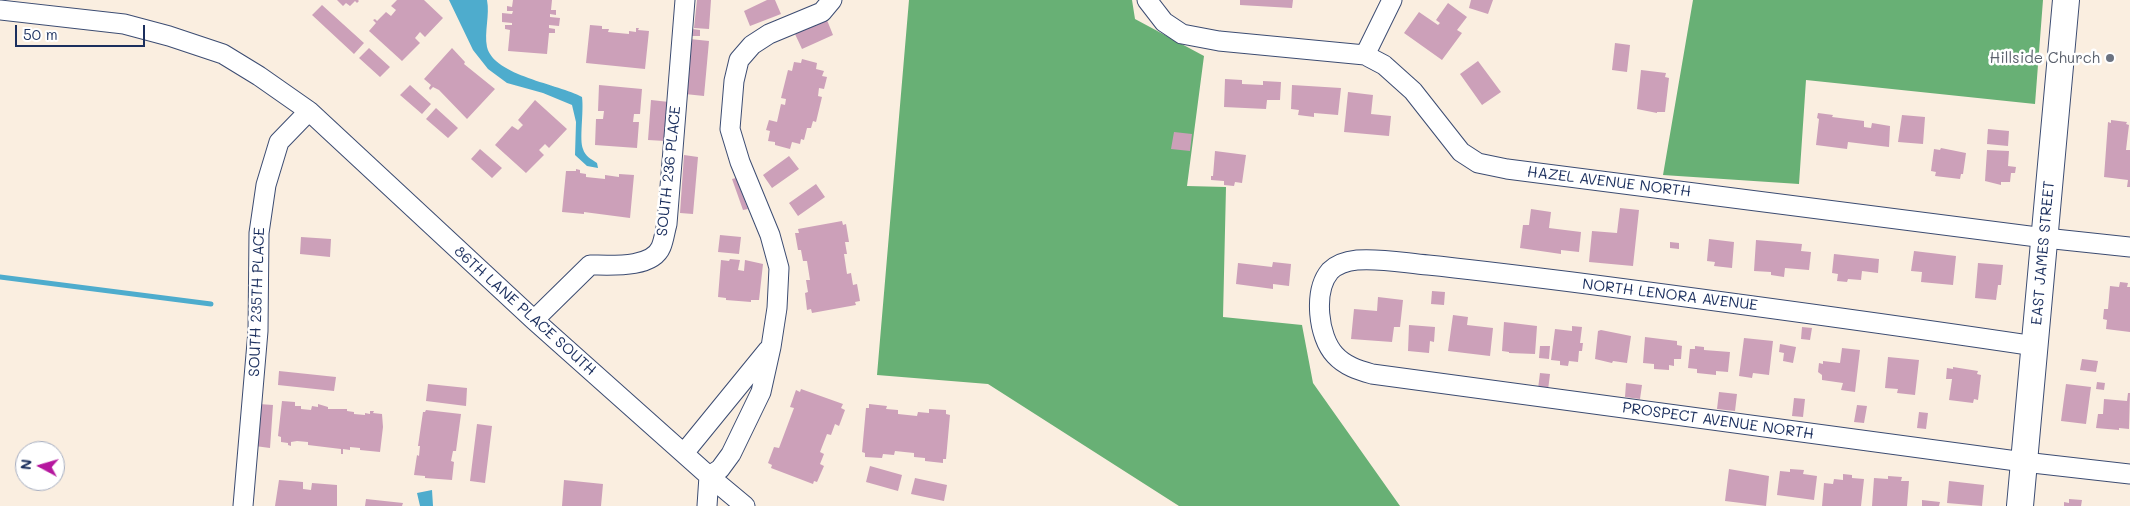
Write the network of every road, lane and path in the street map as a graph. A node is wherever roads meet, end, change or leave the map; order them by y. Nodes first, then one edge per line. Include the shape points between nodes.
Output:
1 (685, 0) edge
2 (832, 0) edge
3 (1148, 0) edge
4 (1392, 0) edge
5 (2066, 0) edge
6 (0, 10) edge
7 (1365, 55) junction
8 (309, 111) junction
9 (2045, 238) junction
10 (2130, 247) edge
11 (1322, 292) joint
12 (534, 320) junction
13 (2035, 346) junction
14 (771, 347) junction
15 (684, 452) junction
16 (2024, 462) junction
17 (2130, 474) edge
18 (709, 476) junction
19 (243, 506) edge
20 (707, 506) edge
21 (745, 506) edge
22 (2020, 506) edge

1 - 12 street, SOUTH 236 PLACE via 666,224 660,249 643,262 590,265
2 - 14 street via 822,12 769,34 752,45 739,60 734,81 730,129 779,268
3 - 7 street, HAZEL AVENUE NORTH via 1164,22 1182,34 1219,41
4 - 7 street
5 - 9 main road, EAST JAMES STREET
6 - 8 street, 86TH LANE PLACE SOUTH via 124,24 169,36 222,54
7 - 9 street, HAZEL AVENUE NORTH via 1384,65 1413,91 1461,152 1478,163
8 - 12 street, 86TH LANE PLACE SOUTH
8 - 19 street, SOUTH 235TH PLACE via 279,142 266,185 259,233 258,332
9 - 10 street, HAZEL AVENUE NORTH
9 - 13 main road, EAST JAMES STREET
11 - 13 street, NORTH LENORA AVENUE via 1324,281 1336,266 1354,260 1378,260 1805,312
11 - 16 street, PROSPECT AVENUE NORTH via 1320,314 1323,334 1334,354 1354,369 1390,377
12 - 15 street, 86TH LANE PLACE SOUTH
13 - 16 main road, EAST JAMES STREET
14 - 15 street
14 - 18 street via 760,392 732,454 720,469
15 - 18 street, 86TH LANE PLACE SOUTH
16 - 17 street, PROSPECT AVENUE NORTH
16 - 22 main road, EAST JAMES STREET
18 - 20 street
18 - 21 street, 86TH LANE PLACE SOUTH

